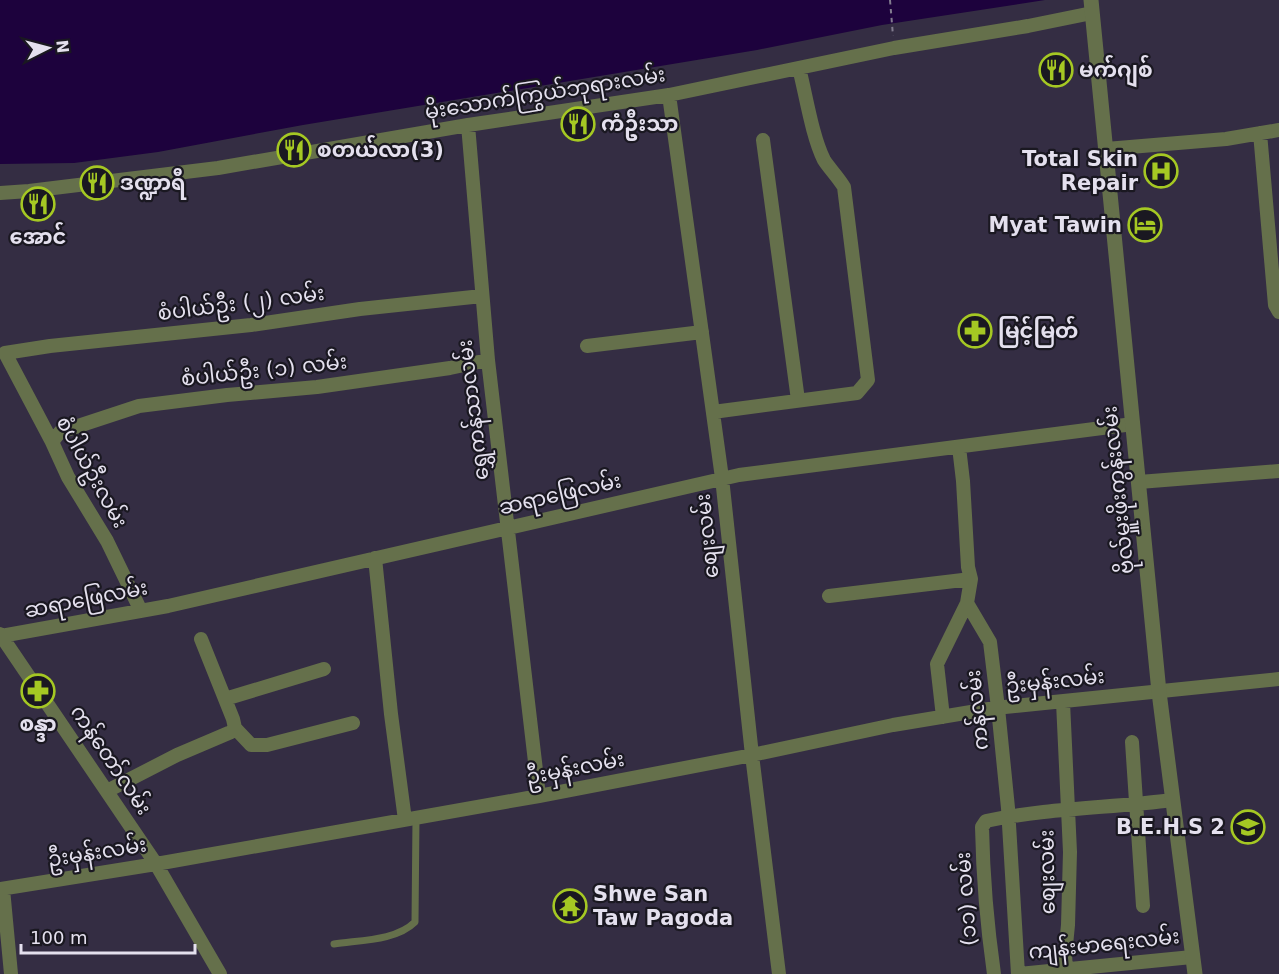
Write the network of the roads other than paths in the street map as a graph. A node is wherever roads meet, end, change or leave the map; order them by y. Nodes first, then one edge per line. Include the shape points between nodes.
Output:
1 (1092, 6) edge
2 (799, 68) junction
3 (669, 95) junction
4 (468, 125) junction
5 (1279, 130) edge
6 (1260, 133) junction
7 (763, 140) dead end
8 (1106, 149) junction
9 (0, 193) edge
10 (482, 296) junction
11 (1279, 312) edge
12 (702, 332) junction
13 (587, 346) dead end
14 (5, 353) joint
15 (488, 360) junction
16 (798, 400) junction
17 (713, 412) junction
18 (1133, 424) junction
19 (52, 442) junction
20 (959, 447) junction
21 (1279, 471) edge
22 (722, 478) junction
23 (1139, 482) junction
24 (509, 528) junction
25 (375, 558) junction
26 (970, 579) junction
27 (829, 596) dead end
28 (967, 603) junction
29 (141, 611) junction
30 (1, 635) edge
31 (201, 639) dead end
32 (6, 653) edge
33 (324, 669) dead end
34 (1279, 680) edge
35 (1159, 692) junction
36 (225, 699) junction
37 (1063, 702) junction
38 (998, 708) junction
39 (943, 717) junction
40 (352, 723) dead end
41 (235, 728) junction
42 (1132, 742) dead end
43 (752, 755) junction
44 (107, 791) junction
45 (539, 796) junction
46 (1173, 800) junction
47 (1135, 805) junction
48 (1066, 810) junction
49 (1008, 816) junction
50 (411, 819) junction
51 (156, 864) junction
52 (1, 889) edge
53 (1143, 906) dead end
54 (334, 945) dead end
55 (1192, 957) junction
56 (1066, 969) junction
57 (11, 974) edge
58 (220, 974) edge
59 (779, 974) edge
60 (994, 974) edge
61 (1019, 974) edge
62 (1195, 974) edge

1 - 2 street, မိုးသောက်ကြွယ်ဘုရားလမ်း via 1028,26
1 - 8 street, ဗိုလ်မှူးဖိုးကွန်းလမ်း
2 - 3 street, မိုးသောက်ကြွယ်ဘုရားလမ်း
2 - 16 street via 820,150 844,187 868,380 857,393
3 - 4 street, မိုးသောက်ကြွယ်ဘုရားလမ်း
3 - 12 street, စျေးလမ်း
4 - 9 street, မိုးသောက်ကြွယ်ဘုရားလမ်း via 218,168
4 - 10 street, ‌ရွှေကန်သာလမ်း
5 - 6 street
6 - 8 street
6 - 11 street via 1275,305
7 - 16 street
8 - 18 street, ဗိုလ်မှူးဖိုးကွန်းလမ်း
10 - 14 street, စံပါယ်ဦး (၂) လမ်း
10 - 15 street, ‌ရွှေကန်သာလမ်း
12 - 13 street
12 - 17 street, စျေးလမ်း
14 - 19 street, စံပါယ်ဦးလမ်း
15 - 19 street, စံပါယ်ဦး (၁) လမ်း via 317,387 139,406 60,432
15 - 24 street, ‌ရွှေကန်သာလမ်း
16 - 17 street
17 - 22 street, စျေးလမ်း
18 - 20 street, ဆရာဖြေလမ်း
18 - 23 street, ဗိုလ်မှူးဖိုးကွန်းလမ်း
19 - 29 street, စံပါယ်ဦးလမ်း
20 - 22 street, ဆရာဖြေလမ်း
20 - 26 street
21 - 23 street
22 - 24 street, ဆရာဖြေလမ်း
22 - 43 street, စျေးလမ်း
23 - 35 street, ဗိုလ်မှူးဖိုးကွန်းလမ်း
24 - 25 street, ဆရာဖြေလမ်း
24 - 45 street, ‌ရွှေကန်သာလမ်း
25 - 29 street, ဆရာဖြေလမ်း
25 - 50 street via 391,714
26 - 27 street
26 - 28 street
28 - 38 street, ကန်လမ်း via 990,642
28 - 39 street via 938,664
29 - 30 street, ဆရာဖြေလမ်း
30 - 32 street, ကန်တော်လမ်း
31 - 36 street
32 - 44 street, ကန်တော်လမ်း
33 - 36 street
34 - 35 street, ဦးမှန်းလမ်း
35 - 37 street, ဦးမှန်းလမ်း
35 - 46 street, ဗိုလ်မှူးဖိုးကွန်းလမ်း
36 - 41 street
37 - 38 street, ဦးမှန်းလမ်း
37 - 48 street, စျေးလမ်း
38 - 39 street, ဦးမှန်းလမ်း
38 - 49 street, ကန်လမ်း
39 - 43 street, ဦးမှန်းလမ်း
40 - 41 street via 267,745 251,745
41 - 44 street
42 - 47 street
43 - 45 street, ဦးမှန်းလမ်း
43 - 59 street, စျေးလမ်း
44 - 51 street, ကန်တော်လမ်း
45 - 50 street, ဦးမှန်းလမ်း
46 - 47 street
46 - 55 street, ဗိုလ်မှူးဖိုးကွန်းလမ်း
47 - 48 street
47 - 53 street
48 - 49 street
48 - 56 street, စျေးလမ်း via 1070,852
49 - 60 street, (၁၁) လမ်း via 986,821 982,827 983,878
49 - 61 street, ကန်လမ်း
50 - 51 street, ဦးမှန်းလမ်း
50 - 54 lane via 415,922 393,934
51 - 52 street, ဦးမှန်းလမ်း
51 - 58 street, ကန်တော်လမ်း
52 - 57 street
55 - 56 street, ကျန်းမာရေးလမ်း
55 - 62 street, ဗိုလ်မှူးဖိုးကွန်းလမ်း
56 - 61 street, ကျန်းမာရေးလမ်း

